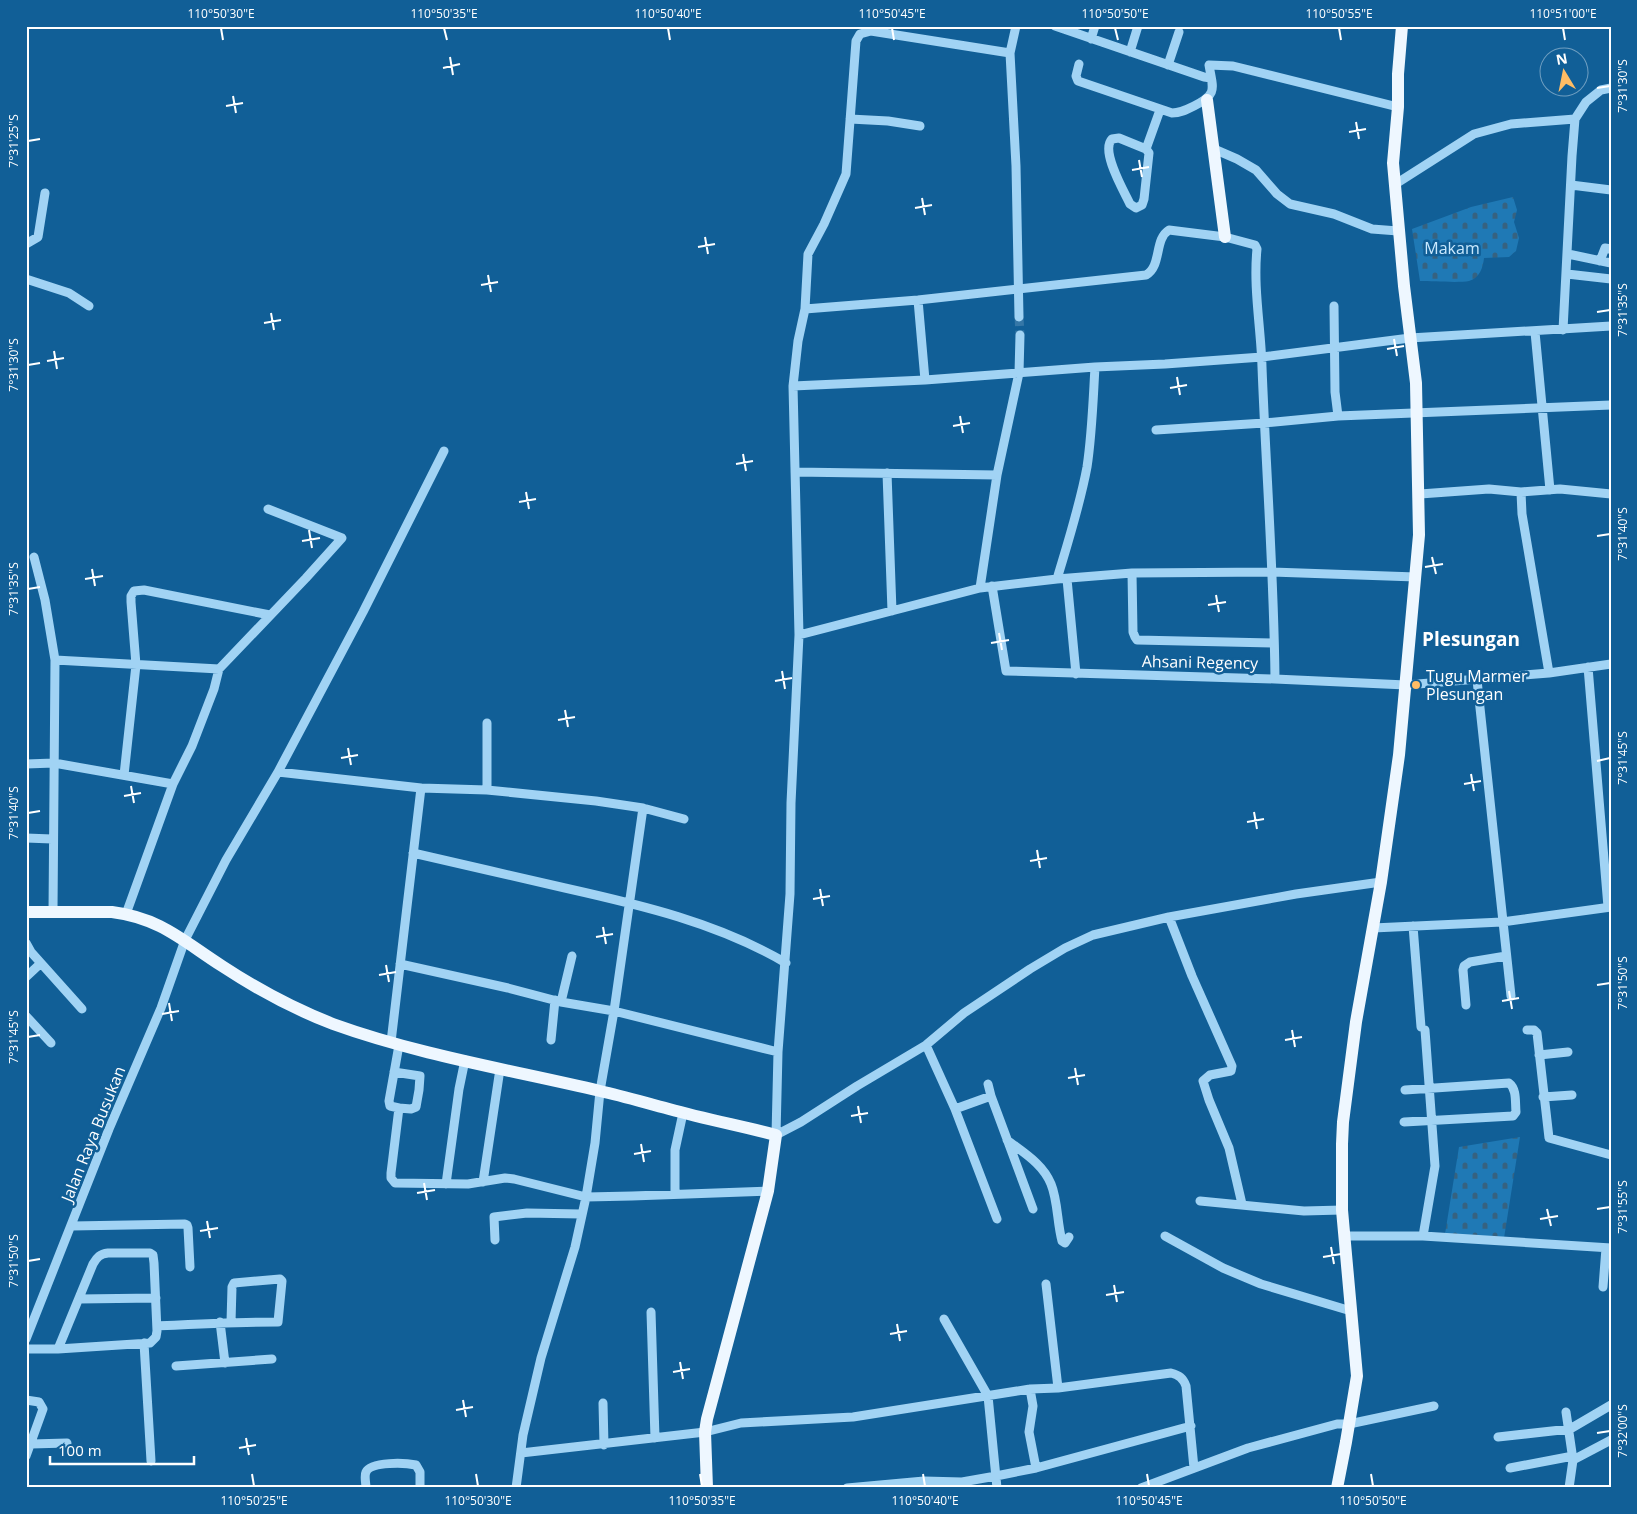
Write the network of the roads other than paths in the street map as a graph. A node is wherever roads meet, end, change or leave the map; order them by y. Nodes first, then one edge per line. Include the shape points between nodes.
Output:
1 (1016, 26) edge
2 (1055, 26) edge
3 (1095, 26) edge
4 (1138, 26) edge
5 (1402, 26) edge
6 (1179, 32) dead end
7 (1091, 38) junction
8 (1130, 52) junction
9 (1010, 53) junction
10 (1079, 64) dead end
11 (1168, 65) junction
12 (1211, 78) junction
13 (1611, 88) edge
14 (1207, 100) junction
15 (1398, 107) junction
16 (1160, 110) junction
17 (850, 119) junction
18 (1575, 119) junction
19 (920, 126) dead end
20 (1146, 149) junction
21 (1214, 149) junction
22 (1394, 185) junction
23 (1571, 185) junction
24 (1611, 190) edge
25 (45, 193) dead end
26 (1398, 231) junction
27 (1225, 237) junction
28 (26, 244) edge
29 (1611, 249) edge
30 (1568, 254) junction
31 (1600, 261) junction
32 (1611, 263) edge
33 (1567, 274) junction
34 (1611, 279) edge
35 (26, 280) edge
36 (1018, 289) junction
37 (918, 300) junction
38 (89, 306) dead end
39 (1334, 306) dead end
40 (805, 309) junction
41 (1019, 316) tunnel mouth
42 (1611, 326) edge
43 (1563, 330) junction
44 (1535, 332) junction
45 (1020, 335) tunnel mouth
46 (1410, 338) junction
47 (1335, 346) junction
48 (1262, 357) junction
49 (1095, 367) junction
50 (1019, 373) junction
51 (925, 380) junction
52 (793, 386) junction
53 (1611, 405) edge
54 (1542, 409) junction
55 (1417, 412) junction
56 (1338, 416) junction
57 (1264, 423) junction
58 (1156, 430) dead end
59 (444, 451) dead end
60 (795, 472) junction
61 (887, 473) junction
62 (997, 475) junction
63 (1550, 490) junction
64 (1521, 492) junction
65 (1420, 494) junction
66 (1611, 494) edge
67 (268, 509) dead end
68 (34, 557) dead end
69 (1272, 572) junction
70 (1132, 573) junction
71 (1416, 577) junction
72 (1057, 579) junction
73 (1067, 579) junction
74 (992, 586) junction
75 (980, 588) junction
76 (892, 611) junction
77 (270, 614) junction
78 (799, 635) junction
79 (1274, 642) junction
80 (55, 660) junction
81 (1611, 664) edge
82 (136, 665) junction
83 (1588, 667) junction
84 (219, 669) junction
85 (1549, 673) junction
86 (1076, 674) junction
87 (1274, 678) junction
88 (1477, 680) junction
89 (1406, 685) junction
90 (487, 723) dead end
91 (54, 763) junction
92 (26, 764) edge
93 (278, 772) junction
94 (124, 776) junction
95 (173, 784) junction
96 (421, 788) junction
97 (487, 790) junction
98 (643, 808) junction
99 (684, 819) dead end
100 (26, 838) edge
101 (52, 839) junction
102 (413, 853) junction
103 (1381, 882) junction
104 (630, 902) junction
105 (1609, 907) edge
106 (26, 912) edge
107 (53, 912) junction
108 (126, 914) junction
109 (1169, 917) junction
110 (1502, 922) junction
111 (1413, 926) junction
112 (1373, 928) junction
113 (185, 940) junction
114 (26, 943) edge
115 (572, 956) dead end
116 (1506, 956) junction
117 (42, 963) junction
118 (786, 963) junction
119 (400, 964) junction
120 (26, 977) edge
121 (1510, 996) dead end
122 (558, 1001) junction
123 (1466, 1005) dead end
124 (82, 1009) dead end
125 (614, 1011) junction
126 (26, 1016) edge
127 (1527, 1030) dead end
128 (552, 1040) dead end
129 (51, 1043) dead end
130 (395, 1044) junction
131 (926, 1045) junction
132 (778, 1052) junction
133 (1568, 1052) dead end
134 (1539, 1055) junction
135 (465, 1060) junction
136 (500, 1069) junction
137 (394, 1072) junction
138 (988, 1084) dead end
139 (1429, 1089) junction
140 (1405, 1090) dead end
141 (600, 1091) junction
142 (1572, 1095) dead end
143 (991, 1096) junction
144 (1543, 1097) junction
145 (399, 1108) junction
146 (955, 1109) junction
147 (683, 1112) junction
148 (1431, 1120) junction
149 (1404, 1122) dead end
150 (776, 1135) junction
151 (1007, 1140) junction
152 (1611, 1155) edge
153 (483, 1182) junction
154 (446, 1184) junction
155 (768, 1190) junction
156 (676, 1193) junction
157 (586, 1196) junction
158 (1200, 1202) dead end
159 (1242, 1204) junction
160 (1032, 1209) dead end
161 (1342, 1210) junction
162 (582, 1214) junction
163 (997, 1220) dead end
164 (72, 1226) junction
165 (1165, 1236) dead end
166 (1344, 1236) junction
167 (1423, 1236) junction
168 (1069, 1237) dead end
169 (495, 1240) dead end
170 (1608, 1248) edge
171 (190, 1267) dead end
172 (1046, 1284) dead end
173 (1603, 1287) dead end
174 (156, 1298) junction
175 (79, 1299) junction
176 (1351, 1311) junction
177 (650, 1312) dead end
178 (944, 1319) dead end
179 (220, 1322) junction
180 (231, 1322) junction
181 (157, 1326) junction
182 (26, 1339) edge
183 (144, 1343) junction
184 (26, 1349) edge
185 (58, 1349) junction
186 (272, 1359) dead end
187 (224, 1363) junction
188 (176, 1366) dead end
189 (1058, 1388) junction
190 (1030, 1389) junction
191 (988, 1396) junction
192 (26, 1400) edge
193 (603, 1403) dead end
194 (1611, 1405) edge
195 (1434, 1406) dead end
196 (1566, 1412) dead end
197 (39, 1421) junction
198 (1349, 1424) junction
199 (1191, 1426) junction
200 (1570, 1429) junction
201 (705, 1432) junction
202 (1498, 1437) dead end
203 (654, 1438) junction
204 (1611, 1440) edge
205 (67, 1443) dead end
206 (31, 1444) junction
207 (45, 1444) junction
208 (604, 1445) junction
209 (521, 1453) junction
210 (26, 1456) edge
211 (1573, 1458) junction
212 (151, 1461) dead end
213 (1036, 1468) junction
214 (1194, 1468) junction
215 (1510, 1468) dead end
216 (996, 1476) junction
217 (366, 1488) edge
218 (420, 1488) edge
219 (516, 1488) edge
220 (707, 1488) edge
221 (847, 1488) edge
222 (997, 1488) edge
223 (1141, 1488) edge
224 (1337, 1488) edge
225 (1569, 1488) edge

1 - 9 street
2 - 7 street
3 - 7 street
4 - 8 street
5 - 15 main road
6 - 11 street
7 - 8 street
8 - 11 street
9 - 17 street via 871,31 860,34 856,41
9 - 36 street
10 - 16 street via 1078,81
11 - 12 street
12 - 14 street via 1211,94
12 - 15 street via 1209,65 1233,66
13 - 18 street via 1601,90 1586,102
14 - 16 street via 1178,113
14 - 21 main road
15 - 22 main road
16 - 20 street
17 - 19 street
17 - 40 street via 846,174 808,254
18 - 22 street via 1511,124 1474,134
18 - 23 street
20 - 20 street via 1149,153 1144,199 1136,208 1130,204 1112,164 1108,144 1119,138
21 - 26 street via 1256,170 1290,204 1334,214 1372,228
21 - 27 main road
22 - 26 main road
23 - 24 street
23 - 30 street
25 - 28 street via 38,237
26 - 46 main road
27 - 36 street via 1169,230 1164,234 1154,268 1146,275
27 - 48 street via 1256,247
29 - 31 street via 1603,250
30 - 31 street
30 - 33 street
31 - 32 street
33 - 34 street
33 - 43 street
35 - 38 street via 69,293
36 - 37 street
36 - 41 street
37 - 40 street
37 - 51 street
39 - 47 street
40 - 52 street
42 - 43 street
43 - 44 street
44 - 46 street
44 - 54 street
45 - 50 street
46 - 47 street
46 - 55 main road
47 - 48 street
47 - 56 street
48 - 49 street
48 - 57 street
49 - 50 street
49 - 72 street via 1087,467
50 - 51 street
50 - 62 street
51 - 52 street
52 - 60 street
53 - 54 street
54 - 55 street
54 - 63 street
55 - 56 street
55 - 65 main road
56 - 57 street
57 - 58 street
57 - 69 street
59 - 93 street, Jalan Raya Busukan
60 - 61 street
60 - 78 street
61 - 62 street
61 - 76 street
62 - 75 street
63 - 64 street
63 - 66 street
64 - 65 street via 1489,489
64 - 85 street
65 - 71 main road
67 - 77 street via 342,538
68 - 80 street
69 - 70 street
69 - 71 street
69 - 79 street
70 - 73 street
70 - 79 street, Ahsani Regency via 1134,632 1140,641
71 - 89 main road
72 - 73 street
72 - 74 street
73 - 86 street
74 - 75 street
74 - 86 street, Ahsani Regency via 1006,671
75 - 76 street
76 - 78 street
77 - 82 street via 144,590 134,591 131,602
77 - 84 street
78 - 118 street
79 - 87 street
80 - 82 street
80 - 91 street
81 - 83 street, Ahsani Regency
82 - 84 street
82 - 94 street
83 - 85 street, Ahsani Regency
83 - 105 street
84 - 95 street via 192,746
85 - 88 street, Ahsani Regency
86 - 87 street, Ahsani Regency
87 - 89 street, Ahsani Regency
88 - 89 street, Ahsani Regency
88 - 110 street
89 - 103 main road
90 - 97 street
91 - 92 street
91 - 94 street
91 - 101 street
93 - 96 street
93 - 113 street, Jalan Raya Busukan via 226,860
94 - 95 street
95 - 108 street
96 - 97 street
96 - 102 street
97 - 98 street
98 - 99 street
98 - 104 street
100 - 101 street
101 - 107 street
102 - 104 street
102 - 119 street
103 - 109 street
103 - 112 main road
104 - 118 street via 726,933
104 - 125 street
105 - 110 street
106 - 107 main road
107 - 108 main road
108 - 113 main road via 159,924
109 - 131 street via 1108,930 1065,948 964,1014
109 - 159 street via 1232,1066 1231,1071 1210,1075 1203,1081 1229,1148
110 - 111 street
110 - 116 street
111 - 112 street
111 - 139 street
112 - 161 main road via 1343,1122
113 - 130 main road via 275,998 331,1023
113 - 164 street, Jalan Raya Busukan via 161,1008
114 - 117 street
115 - 122 street
116 - 121 street
116 - 123 street via 1470,962 1464,966
117 - 120 street
117 - 124 street
118 - 132 street
119 - 122 street
119 - 130 street
122 - 125 street
122 - 128 street
125 - 132 street
125 - 141 street
126 - 129 street
127 - 134 street via 1536,1031
130 - 135 main road
130 - 137 street
131 - 146 street
131 - 150 street
132 - 150 street
133 - 134 street
134 - 144 street
135 - 136 main road
135 - 154 street
136 - 141 main road
136 - 153 street
137 - 145 street via 388,1105
137 - 145 street via 420,1076 416,1107
138 - 143 street
139 - 140 street
139 - 148 street
139 - 148 street via 1509,1083 1514,1090 1516,1112 1513,1116
141 - 147 main road
141 - 157 street
142 - 144 street
143 - 146 street
143 - 151 street
144 - 152 street via 1550,1139
145 - 154 street via 392,1181
146 - 163 street
147 - 150 main road
147 - 156 street via 675,1150
148 - 149 street
148 - 167 street via 1434,1177
150 - 155 main road
151 - 160 street
151 - 168 street via 1046,1174 1062,1242 1065,1243
153 - 154 street
153 - 157 street via 514,1179
155 - 156 street
155 - 201 main road
156 - 157 street
157 - 162 street
158 - 159 street
159 - 161 street via 1304,1211
161 - 166 main road
162 - 169 street via 527,1213 494,1217
162 - 209 street via 541,1358
164 - 171 street via 187,1225
164 - 182 street, Jalan Raya Busukan
165 - 176 street via 1223,1268 1261,1284
166 - 167 street
166 - 176 main road
167 - 170 street
170 - 173 street
172 - 189 street
174 - 175 street
174 - 175 street via 154,1259 147,1252 98,1256
174 - 181 street
175 - 185 street
176 - 198 main road via 1357,1376
177 - 203 street
178 - 191 street
179 - 180 street
179 - 181 street
179 - 187 street
180 - 180 street via 278,1322 282,1281 234,1283
181 - 183 street via 154,1340
183 - 185 street
183 - 212 street
184 - 185 street
186 - 187 street
187 - 188 street
189 - 190 street
189 - 199 street via 1171,1373 1184,1381
190 - 191 street
190 - 213 street via 1033,1406 1029,1432
191 - 201 street via 853,1417 741,1423
191 - 216 street
192 - 197 street via 37,1401 43,1406
193 - 208 street
194 - 200 street
195 - 198 street
196 - 200 street
197 - 206 street
197 - 207 street
198 - 214 street via 1337,1424 1256,1446
198 - 224 main road
199 - 213 street
199 - 214 street
200 - 202 street
200 - 211 street
201 - 203 street
201 - 220 main road
203 - 208 street
204 - 211 street
205 - 207 street
206 - 207 street
206 - 210 street
208 - 209 street
209 - 219 street
211 - 215 street
211 - 225 street
213 - 216 street
214 - 223 street
216 - 221 street via 962,1482 924,1481
216 - 222 street
217 - 218 street via 366,1474 371,1466 413,1464 419,1468

